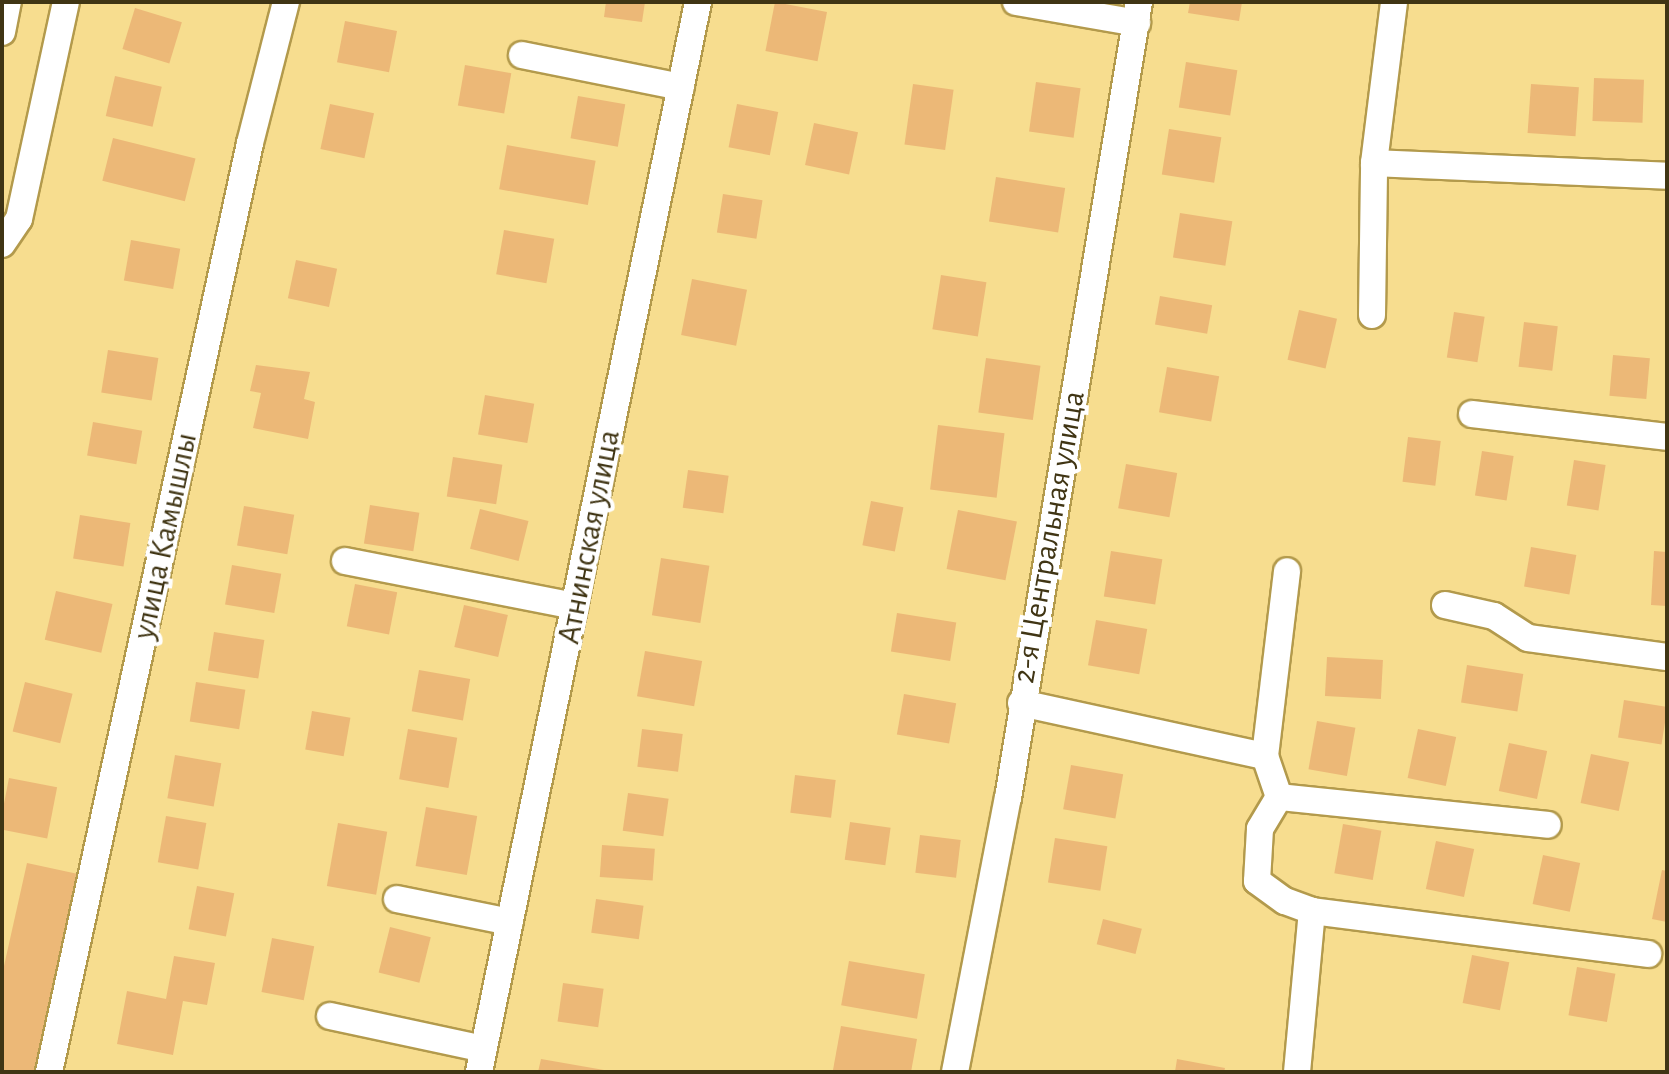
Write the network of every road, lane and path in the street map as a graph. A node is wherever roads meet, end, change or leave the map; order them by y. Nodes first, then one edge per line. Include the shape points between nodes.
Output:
1 (8, 2) edge
2 (66, 2) edge
3 (286, 2) edge
4 (698, 2) edge
5 (1016, 2) edge
6 (1394, 2) edge
7 (1138, 12) edge
8 (2, 32) edge
9 (522, 55) dead end
10 (681, 87) junction
11 (1374, 163) junction
12 (1666, 176) edge
13 (2, 244) edge
14 (1372, 315) dead end
15 (1472, 414) dead end
16 (1667, 437) edge
17 (345, 561) dead end
18 (1287, 571) dead end
19 (1445, 605) dead end
20 (575, 606) junction
21 (1667, 657) edge
22 (1021, 703) junction
23 (1265, 756) junction
24 (1279, 797) junction
25 (1548, 825) dead end
26 (397, 899) dead end
27 (1312, 911) junction
28 (510, 922) junction
29 (1648, 954) dead end
30 (330, 1016) dead end
31 (482, 1061) edge
32 (49, 1072) edge
33 (955, 1072) edge
34 (1297, 1072) edge

1 - 8 street
2 - 13 street via 19,219
3 - 32 street, улица Камышлы via 250,143
4 - 10 street, Атнинская улица
5 - 7 street
6 - 11 street
7 - 22 street, 2-я Центральная улица
9 - 10 street
10 - 20 street, Атнинская улица
11 - 12 street
11 - 14 street
15 - 16 street
17 - 20 street
18 - 23 street
19 - 21 street via 1494,616 1528,638
20 - 28 street, Атнинская улица
22 - 23 street
22 - 33 street, 2-я Центральная улица
23 - 24 street
24 - 25 street
24 - 27 street via 1260,829 1257,881 1285,901
26 - 28 street
27 - 29 street
27 - 34 street
28 - 31 street, Атнинская улица
30 - 31 street

